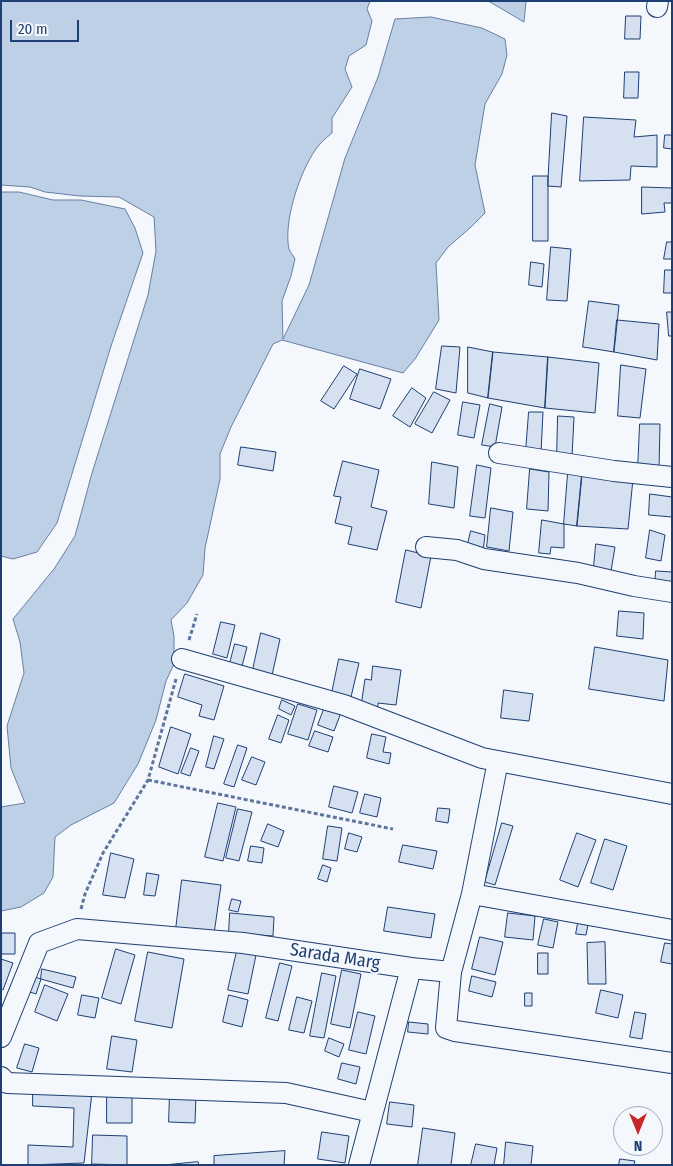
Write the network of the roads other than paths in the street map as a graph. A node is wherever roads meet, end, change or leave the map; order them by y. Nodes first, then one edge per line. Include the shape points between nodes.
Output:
1 (499, 453) dead end
2 (672, 477) edge
3 (426, 547) dead end
4 (672, 592) edge
5 (182, 659) road end
6 (498, 761) junction
7 (672, 794) edge
8 (472, 894) junction
9 (672, 930) edge
10 (411, 968) junction
11 (451, 972) junction
12 (1, 1037) edge
13 (672, 1063) edge
14 (1, 1077) edge
15 (372, 1112) junction
16 (359, 1165) edge

1 - 2 street
3 - 4 street via 457,550 484,559
5 - 6 street via 344,705 482,758
6 - 7 street
6 - 8 street
8 - 9 street
8 - 11 street
10 - 11 street, Sarada Marg
10 - 12 street, Sarada Marg via 243,943 77,929 39,943
10 - 15 street
11 - 13 street via 446,1028
14 - 15 street via 7,1083 286,1093
15 - 16 street

